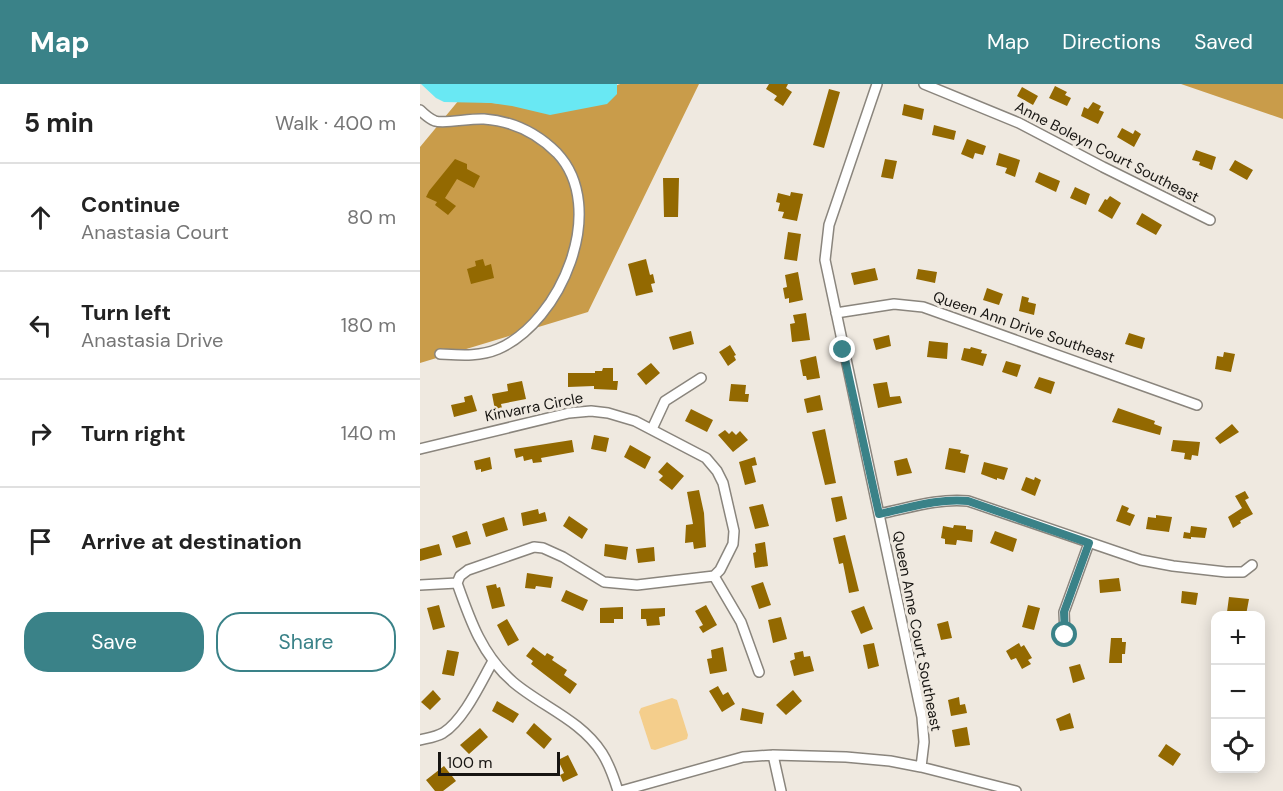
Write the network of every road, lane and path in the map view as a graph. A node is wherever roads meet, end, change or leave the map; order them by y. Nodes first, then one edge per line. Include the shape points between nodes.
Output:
1 (877, 84) edge
2 (924, 84) edge
3 (420, 110) edge
4 (1210, 220) dead end
5 (836, 313) junction
6 (440, 354) dead end
7 (700, 378) dead end
8 (1197, 405) dead end
9 (652, 429) junction
10 (420, 449) edge
11 (879, 514) junction
12 (1089, 543) junction
13 (1252, 565) dead end
14 (714, 576) junction
15 (457, 583) junction
16 (420, 585) edge
17 (1065, 635) dead end
18 (494, 661) junction
19 (759, 672) dead end
20 (420, 740) edge
21 (773, 755) junction
22 (921, 767) junction
23 (619, 791) edge
24 (781, 791) edge
25 (1016, 791) edge

1 - 5 street, Queen Anne Court Southeast via 829,225 825,260
2 - 4 street, Anne Boleyn Court Southeast via 1019,123
3 - 6 street via 434,121 484,118 510,122 532,133 557,153 574,178 580,208 574,248 554,299 526,329 499,349 477,356
5 - 8 street, Queen Ann Drive Southeast via 894,304 923,307
5 - 11 street, Queen Anne Court Southeast
7 - 9 street via 665,401
9 - 10 street, Kinvarra Circle via 591,411
9 - 14 street, Kinvarra Circle via 706,458 723,483 734,531 733,544
11 - 12 street via 953,499 968,501
11 - 22 street, Queen Anne Court Southeast via 922,717
12 - 13 street via 1173,566 1243,572
12 - 17 street via 1064,612
14 - 15 street via 637,585 604,582 563,557 534,547 468,570
14 - 19 street via 741,622
15 - 16 street
15 - 18 street via 474,631
18 - 20 street via 450,727
18 - 23 street via 513,681 578,727 602,752
21 - 22 street via 846,757
21 - 23 street via 743,757
21 - 24 street
22 - 25 street

